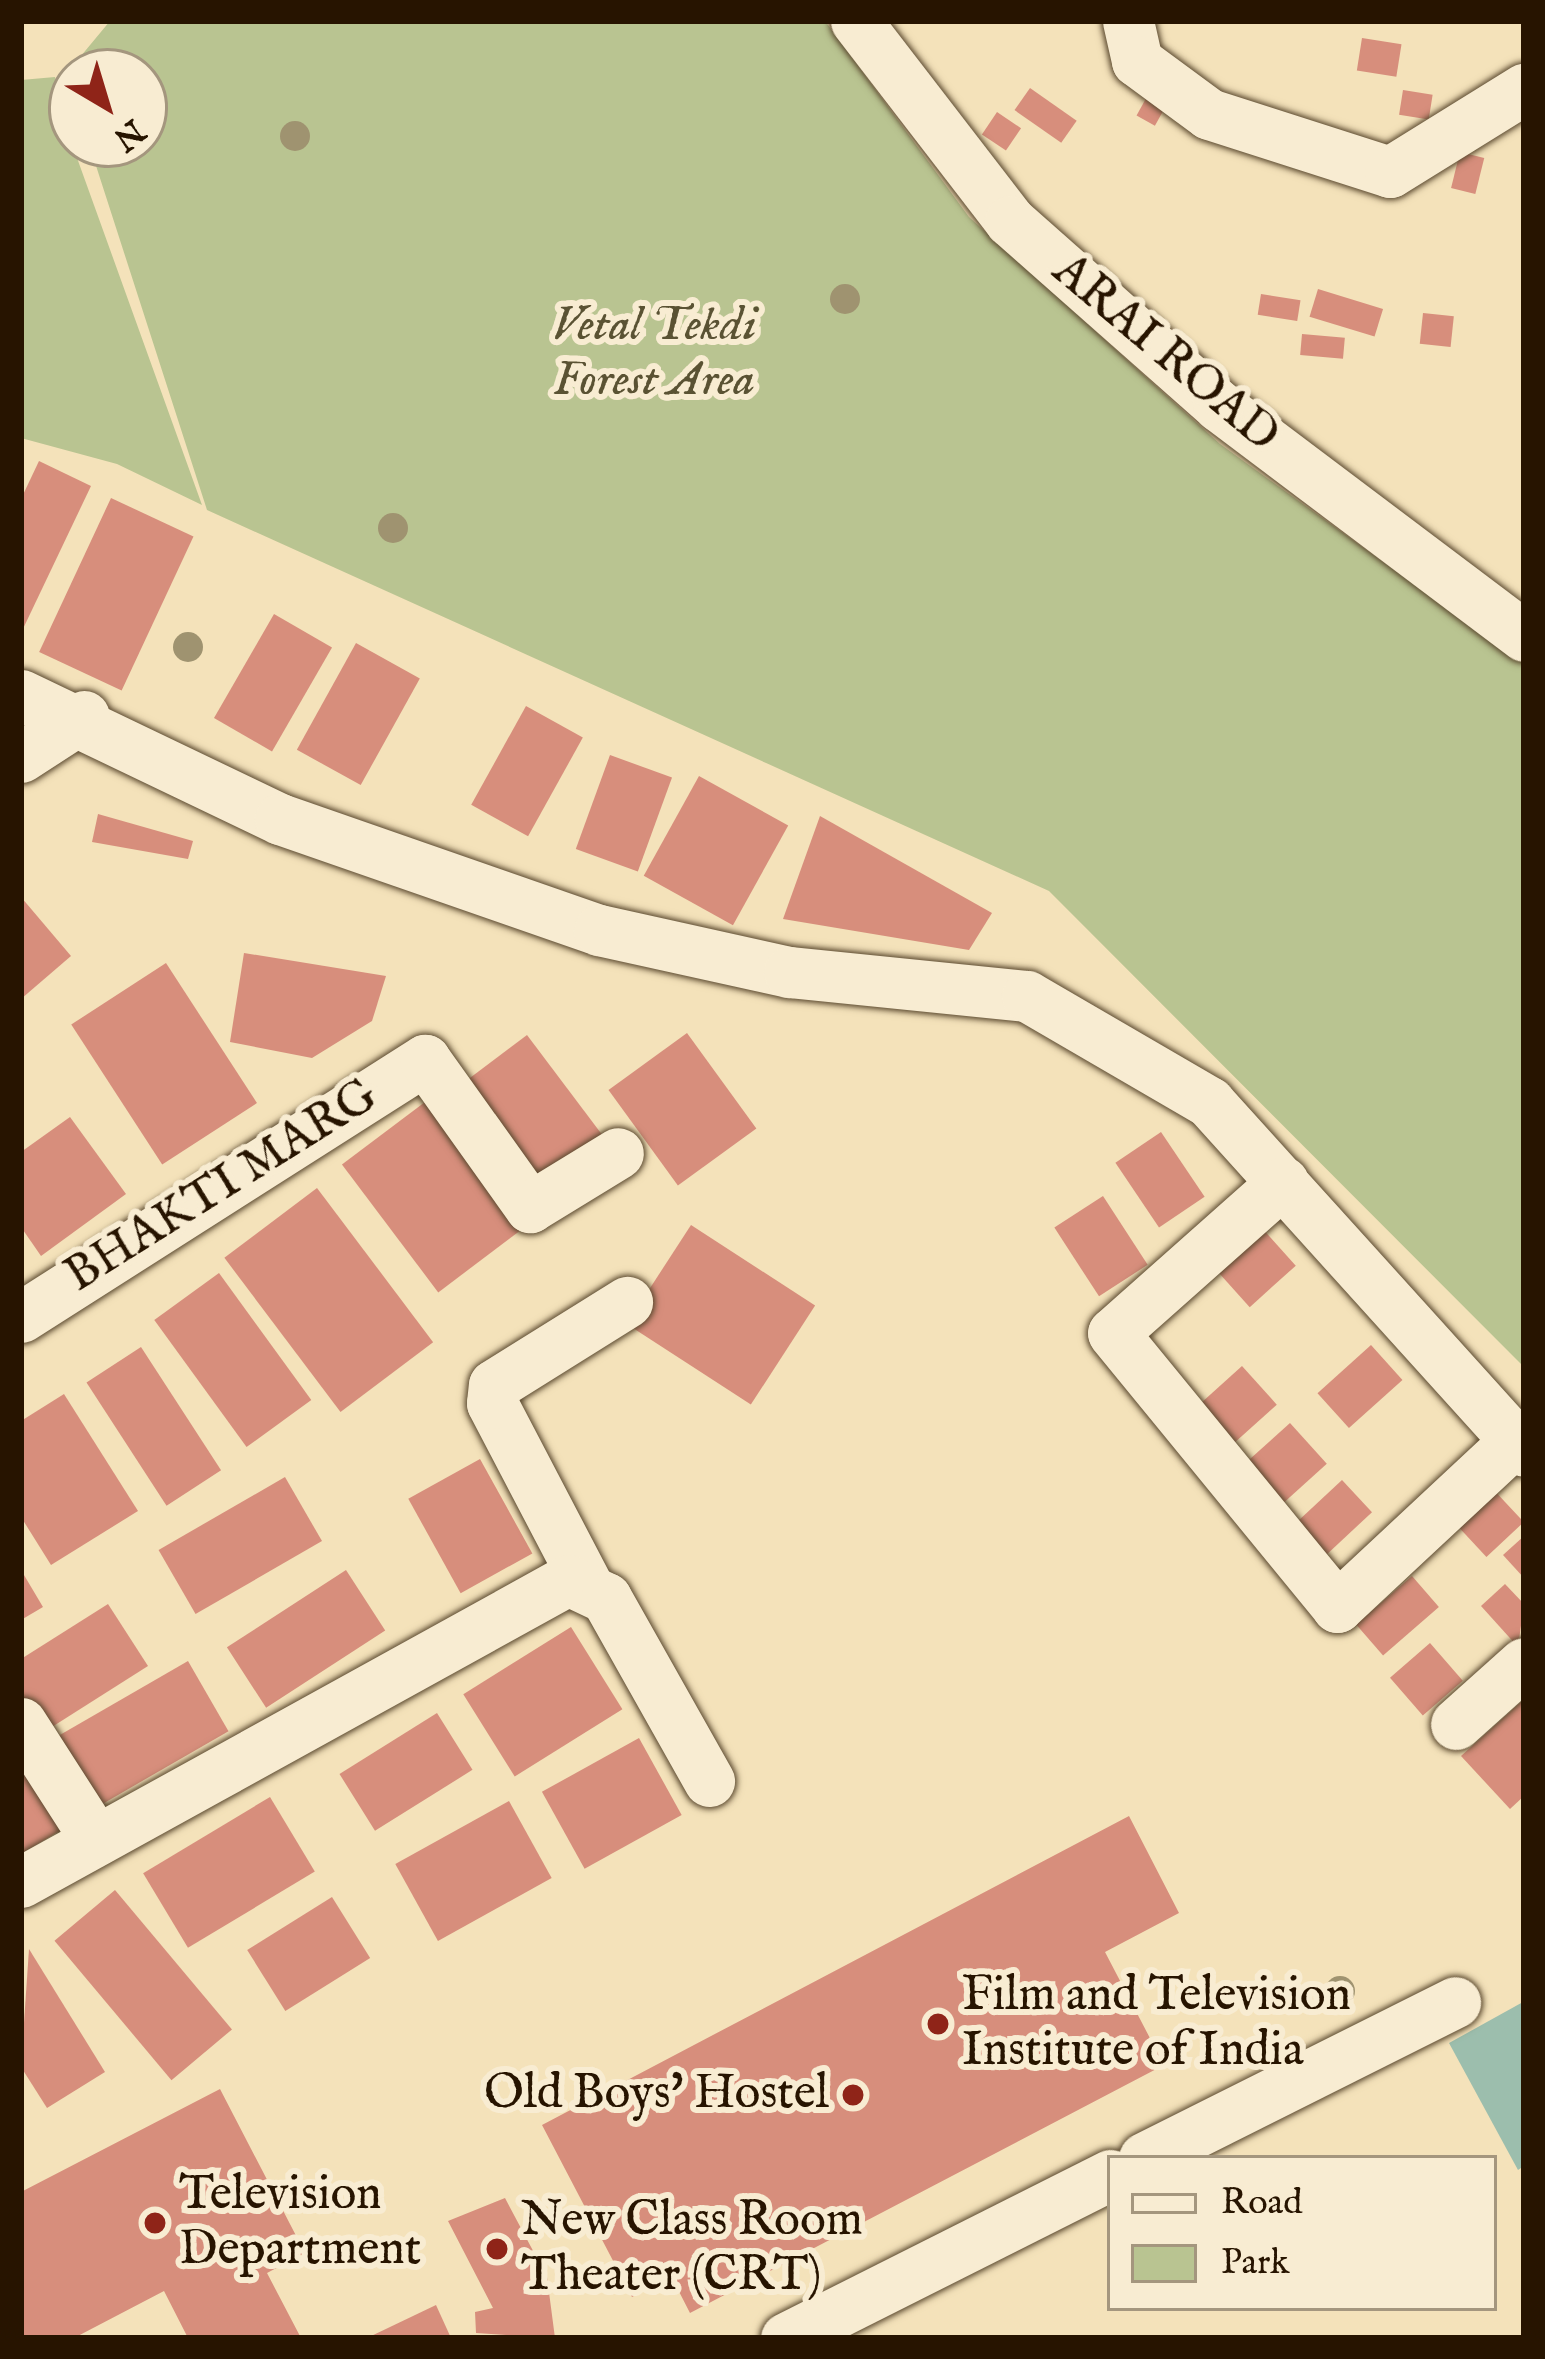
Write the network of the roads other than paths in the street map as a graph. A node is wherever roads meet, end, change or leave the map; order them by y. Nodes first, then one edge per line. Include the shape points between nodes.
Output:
1 (856, 21) edge
2 (1128, 21) edge
3 (1524, 89) edge
4 (1524, 636) edge
5 (21, 695) edge
6 (84, 716) junction
7 (21, 758) edge
8 (617, 1153) dead end
9 (1283, 1182) junction
10 (627, 1302) dead end
11 (21, 1317) edge
12 (1520, 1446) edge
13 (586, 1583) junction
14 (1524, 1663) edge
15 (21, 1723) edge
16 (1456, 1724) dead end
17 (709, 1781) dead end
18 (96, 1840) junction
19 (21, 1882) edge
20 (1455, 2002) dead end
21 (1150, 2155) edge
22 (1107, 2177) edge
23 (786, 2338) edge

1 - 4 street, ARAI ROAD via 1010,220 1219,406
2 - 3 street via 1137,61 1209,114 1390,172
5 - 6 street
6 - 7 street
6 - 9 street via 280,819 599,930 789,971 1027,996 1209,1102
8 - 11 street, BHAKTI MARG via 530,1207 425,1060
9 - 12 street
9 - 12 street via 1113,1333 1337,1607
10 - 13 street via 494,1385 492,1403
13 - 17 street via 606,1598
13 - 18 street via 568,1580
14 - 16 street
15 - 18 street
18 - 19 street
20 - 21 street
22 - 23 street

